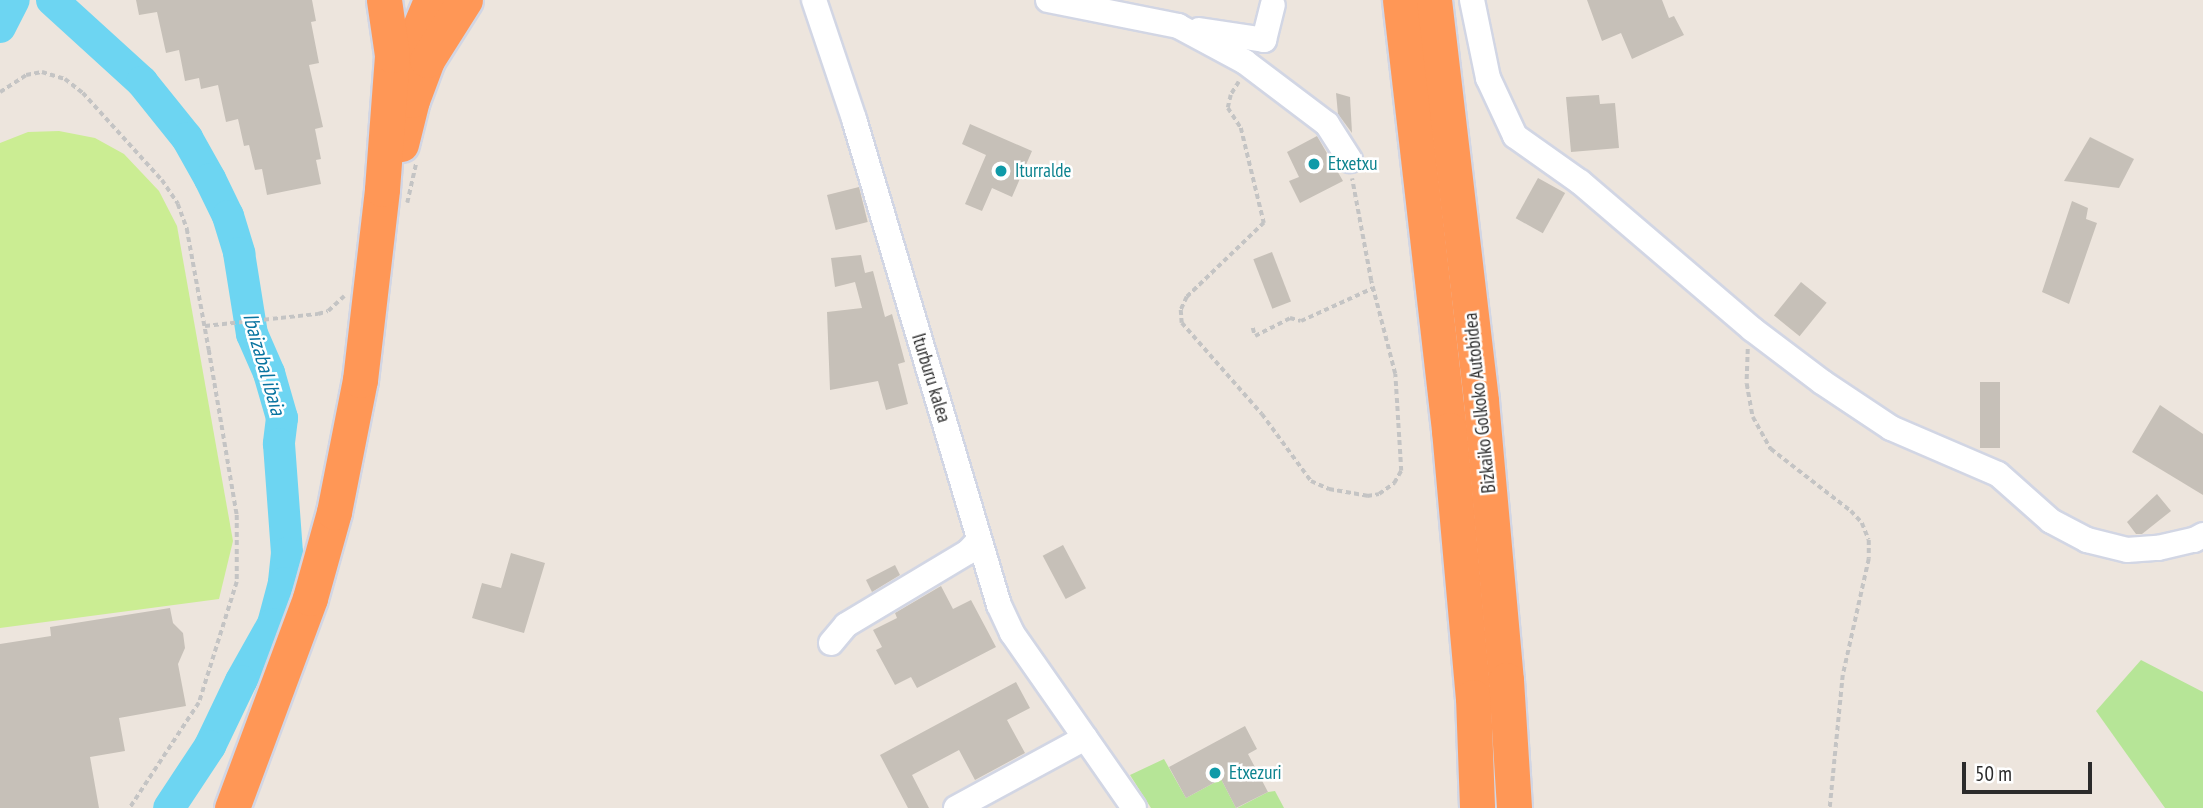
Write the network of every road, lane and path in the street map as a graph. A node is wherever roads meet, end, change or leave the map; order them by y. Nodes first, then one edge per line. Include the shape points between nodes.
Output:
1 (384, 0) edge
2 (431, 0) edge
3 (465, 0) edge
4 (814, 0) edge
5 (1048, 0) edge
6 (1400, 0) edge
7 (1434, 0) edge
8 (1472, 0) edge
9 (1273, 5) dead end
10 (1178, 26) junction
11 (1251, 66) junction
12 (0, 92) edge
13 (1349, 160) joint
14 (382, 189) junction
15 (1373, 288) junction
16 (347, 291) dead end
17 (205, 326) junction
18 (1254, 328) dead end
19 (1752, 330) junction
20 (2203, 535) edge
21 (979, 540) junction
22 (831, 643) dead end
23 (1085, 738) junction
24 (130, 808) edge
25 (232, 808) edge
26 (956, 808) edge
27 (1135, 808) edge
28 (1477, 808) edge
29 (1514, 808) edge
30 (1830, 808) edge

1 - 14 highway via 391,55
2 - 14 highway via 406,57
3 - 14 highway via 428,60 398,155
4 - 21 street, Iturburu kalea
5 - 10 street
6 - 28 highway, Bizkaiko Golkoko Autobidea via 1450,430 1473,697
7 - 29 highway, Bizkaiko Golkoko Autobidea via 1481,401
8 - 19 street via 1488,78 1515,136 1580,182
9 - 10 street via 1264,40
10 - 11 street
11 - 13 street via 1327,124
11 - 15 path via 1228,107 1241,128 1264,223 1187,297 1182,323 1262,414 1311,481 1367,496 1394,483 1401,471 1395,374
12 - 17 path via 26,75 42,72 65,79 162,180 187,229
13 - 15 path
14 - 25 highway via 360,380 334,512 310,598
15 - 18 path via 1301,321 1290,318 1255,336
16 - 17 path via 328,311
17 - 24 path via 237,515 237,582 199,703
19 - 20 street via 1891,428 1998,474 2051,521 2087,541 2127,550 2158,548
19 - 30 path via 1747,384 1753,417 1771,449 1851,511 1869,540 1869,559 1843,675
21 - 22 street via 968,552 846,625
21 - 23 street, Iturburu kalea via 1012,633
23 - 26 street
23 - 27 street, Iturburu kalea

